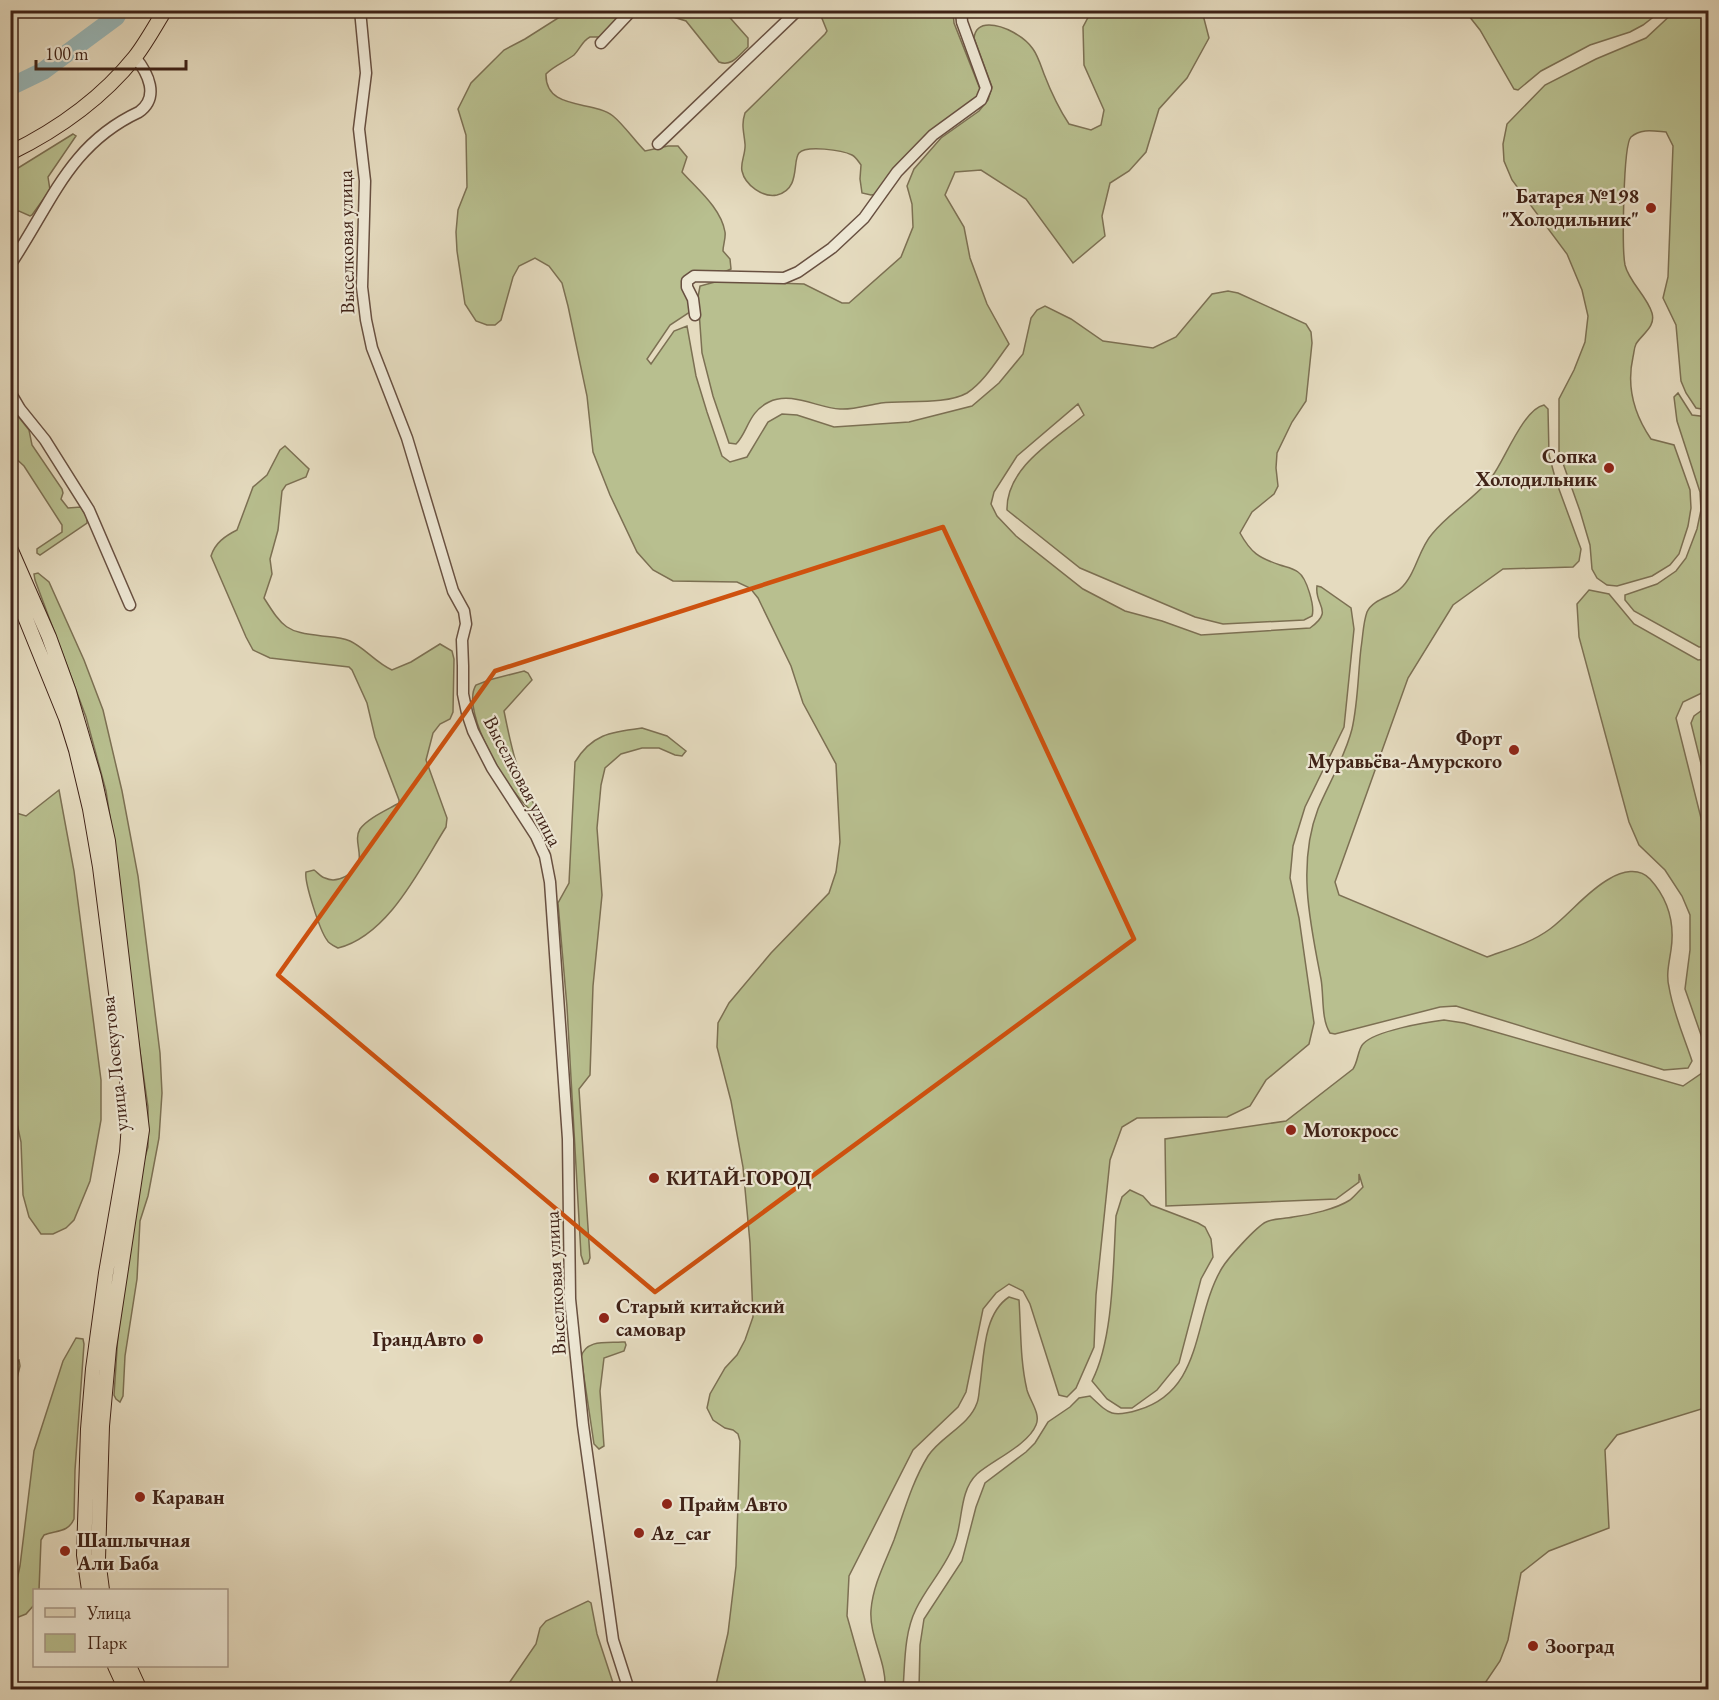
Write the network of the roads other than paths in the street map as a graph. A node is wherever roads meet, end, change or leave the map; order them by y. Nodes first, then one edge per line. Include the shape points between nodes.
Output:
1 (165, 10) edge
2 (360, 10) edge
3 (632, 10) edge
4 (798, 10) edge
5 (961, 10) edge
6 (601, 43) dead end
7 (135, 57) junction
8 (658, 144) dead end
9 (10, 153) edge
10 (10, 265) edge
11 (695, 315) dead end
12 (10, 392) edge
13 (10, 548) edge
14 (10, 580) edge
15 (130, 605) dead end
16 (89, 1589) edge
17 (102, 1589) edge
18 (116, 1667) edge
19 (130, 1667) edge
20 (126, 1689) edge
21 (140, 1689) edge
22 (629, 1689) edge

1 - 7 main road
2 - 22 street, Выселковая улица via 366,73 359,129 365,181 362,287 372,348 407,438 453,591 464,611 463,685 473,731 536,836 550,882 568,1139 570,1299 613,1640
3 - 6 street
4 - 8 street
5 - 11 street via 986,88 981,100 933,135 897,172 864,218 798,272 784,278 694,276 687,281
7 - 9 main road via 77,113
7 - 10 street via 151,90 144,109 100,135 80,157 57,186
12 - 15 street via 89,510
13 - 17 main road, улица Лоскутова via 49,637 94,777 108,841 142,1130 109,1348 102,1426 98,1559
14 - 16 main road, улица Лоскутова via 66,718 90,808 128,1087 127,1152 104,1284 88,1429 84,1555
18 - 20 main road
19 - 21 main road

